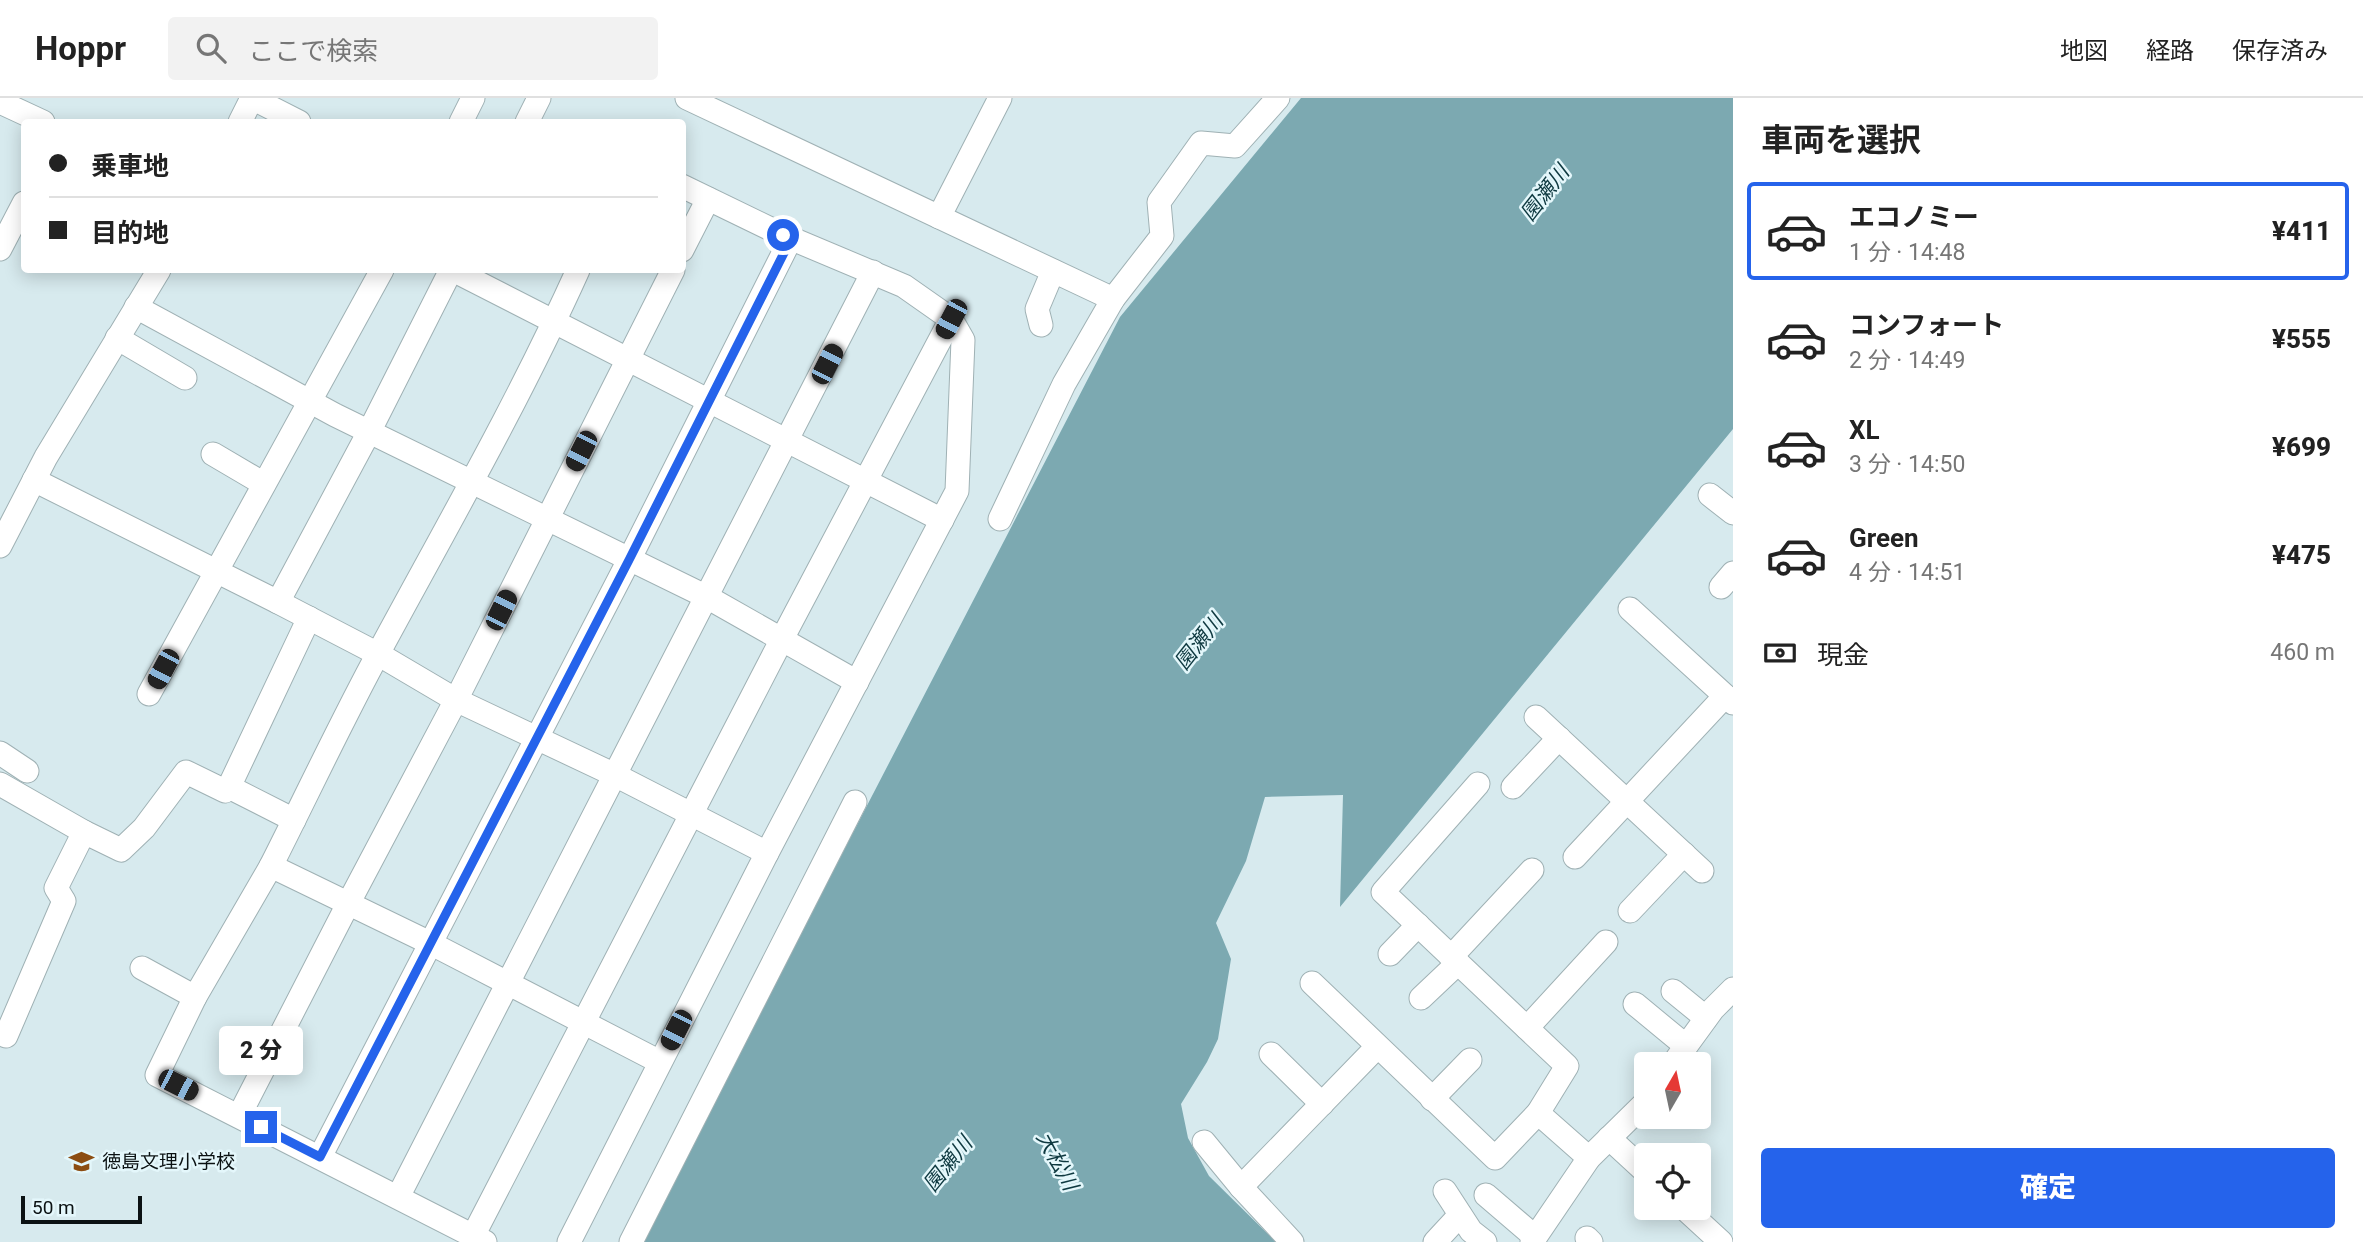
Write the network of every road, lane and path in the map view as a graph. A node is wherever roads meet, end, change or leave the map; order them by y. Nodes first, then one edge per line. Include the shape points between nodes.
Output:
1 (252, 98) edge
2 (473, 98) edge
3 (687, 98) edge
4 (1000, 98) edge
5 (1278, 98) edge
6 (0, 102) edge
7 (37, 119) edge
8 (242, 119) edge
9 (293, 119) edge
10 (462, 119) edge
11 (686, 189) edge
12 (708, 199) junction
13 (21, 208) edge
14 (939, 217) junction
15 (791, 239) junction
16 (686, 242) edge
17 (1, 244) edge
18 (1053, 271) junction
19 (873, 272) junction
20 (157, 273) edge
21 (380, 273) edge
22 (450, 273) edge
23 (458, 273) edge
24 (577, 273) edge
25 (671, 273) edge
26 (1113, 299) junction
27 (136, 307) junction
28 (951, 319) junction
29 (555, 321) junction
30 (1041, 325) dead end
31 (117, 338) junction
32 (628, 359) junction
33 (185, 378) dead end
34 (309, 401) junction
35 (708, 401) junction
36 (369, 432) junction
37 (788, 441) junction
38 (213, 454) dead end
39 (34, 480) junction
40 (866, 481) junction
41 (472, 483) junction
42 (264, 484) junction
43 (1710, 495) dead end
44 (1733, 513) edge
45 (1000, 519) dead end
46 (546, 520) junction
47 (942, 520) junction
48 (0, 546) edge
49 (629, 560) junction
50 (215, 571) junction
51 (707, 597) junction
52 (278, 601) junction
53 (1630, 609) dead end
54 (309, 618) junction
55 (782, 639) junction
56 (378, 654) junction
57 (857, 682) junction
58 (149, 694) dead end
59 (456, 700) junction
60 (1729, 700) edge
61 (1536, 717) dead end
62 (538, 738) junction
63 (1559, 738) junction
64 (0, 753) edge
65 (27, 771) dead end
66 (615, 775) junction
67 (0, 784) edge
68 (1478, 784) dead end
69 (229, 787) junction
70 (1513, 787) dead end
71 (855, 802) dead end
72 (1627, 802) junction
73 (693, 814) junction
74 (294, 820) junction
75 (84, 832) junction
76 (767, 853) junction
77 (1684, 854) junction
78 (1574, 857) dead end
79 (271, 866) junction
80 (1532, 870) dead end
81 (1702, 871) dead end
82 (348, 904) junction
83 (1630, 911) dead end
84 (1418, 925) junction
85 (1606, 942) dead end
86 (430, 943) junction
87 (1390, 954) dead end
88 (1455, 960) junction
89 (142, 968) dead end
90 (507, 983) junction
91 (1312, 983) dead end
92 (1733, 989) edge
93 (1673, 991) dead end
94 (195, 997) junction
95 (1421, 998) dead end
96 (1635, 1004) dead end
97 (1706, 1018) junction
98 (583, 1023) junction
99 (1527, 1028) junction
100 (6, 1036) dead end
101 (1377, 1047) junction
102 (1677, 1052) edge
103 (1682, 1052) edge
104 (1271, 1054) dead end
105 (1470, 1060) dead end
106 (660, 1062) junction
107 (1432, 1099) junction
108 (1322, 1104) junction
109 (1538, 1112) junction
110 (1634, 1114) edge
111 (239, 1116) junction
112 (1609, 1138) junction
113 (1204, 1142) dead end
114 (320, 1157) junction
115 (1589, 1158) junction
116 (1634, 1161) edge
117 (1241, 1187) junction
118 (1445, 1191) dead end
119 (1486, 1195) dead end
120 (398, 1197) junction
121 (1461, 1215) junction
122 (1697, 1220) edge
123 (479, 1239) edge
124 (1534, 1240) edge
125 (569, 1242) edge
126 (631, 1242) edge
127 (1292, 1242) edge
128 (1435, 1242) edge
129 (1485, 1242) edge
130 (1721, 1242) edge

1 - 8 street
1 - 9 street
2 - 10 street
3 - 14 street
4 - 14 street
5 - 26 street via 1235,146 1201,143 1159,202 1162,236
6 - 7 street
11 - 12 street
12 - 15 street
12 - 16 street
13 - 17 street
14 - 18 street
15 - 19 street
15 - 35 street
18 - 26 street
18 - 30 street via 1037,309
19 - 28 street via 904,286
19 - 37 street
20 - 27 street
21 - 34 street
22 - 36 street
23 - 29 street
24 - 29 street
25 - 32 street
26 - 45 street via 1064,384
27 - 31 street
27 - 34 street
28 - 40 street
28 - 47 street via 964,340 957,491
29 - 32 street
29 - 41 street
31 - 33 street
31 - 39 street
32 - 35 street
32 - 46 street
34 - 36 street
34 - 42 street
35 - 37 street
35 - 49 street
36 - 41 street
36 - 52 street
37 - 40 street
37 - 51 street
38 - 42 street
39 - 48 street
39 - 50 street
40 - 47 street
40 - 55 street
41 - 46 street
41 - 56 street
42 - 50 street
43 - 44 street
46 - 49 street
46 - 59 street
47 - 57 street
49 - 51 street
49 - 62 street
50 - 52 street
50 - 58 street
51 - 55 street
51 - 66 street
52 - 54 street
53 - 60 street
54 - 56 street
54 - 69 street
55 - 57 street
55 - 73 street
56 - 59 street
56 - 74 street
57 - 76 street
59 - 62 street
59 - 82 street
60 - 72 street
61 - 63 street
62 - 66 street
62 - 86 street
63 - 70 street
63 - 72 street
64 - 65 street
66 - 73 street
66 - 90 street
67 - 75 street
68 - 84 street via 1383,892
69 - 74 street
69 - 75 street via 225,791 186,772 144,828 121,850
71 - 126 street
72 - 77 street
72 - 78 street
73 - 76 street
73 - 98 street
74 - 79 street
75 - 100 street via 56,888 64,901
76 - 106 street
77 - 81 street
77 - 83 street
79 - 82 street
79 - 94 street
80 - 88 street
82 - 86 street
82 - 111 street
84 - 87 street
84 - 88 street
85 - 99 street
86 - 90 street
86 - 114 street
88 - 95 street
88 - 99 street
89 - 94 street
90 - 98 street
90 - 120 street
91 - 101 street
92 - 97 street
93 - 97 street
94 - 111 street via 157,1075
96 - 102 street
97 - 103 street
98 - 106 street
98 - 123 street
99 - 109 street via 1567,1066
101 - 107 street
101 - 108 street
104 - 108 street
105 - 107 street
106 - 125 street
107 - 109 street via 1495,1158
108 - 117 street
109 - 115 street
110 - 112 street
111 - 114 street
112 - 115 street
112 - 116 street
113 - 117 street
114 - 120 street
115 - 124 street
117 - 127 street
118 - 121 street
119 - 124 street
120 - 123 street
121 - 128 street
121 - 129 street
122 - 130 street

